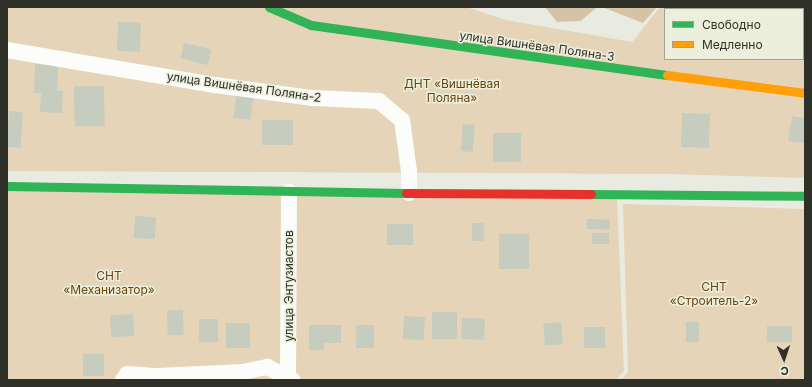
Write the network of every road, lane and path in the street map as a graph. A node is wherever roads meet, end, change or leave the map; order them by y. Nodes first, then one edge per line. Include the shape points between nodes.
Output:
1 (269, 7) edge
2 (7, 50) edge
3 (805, 93) edge
4 (7, 186) edge
5 (289, 192) junction
6 (409, 194) junction
7 (805, 196) edge
8 (290, 378) edge
9 (123, 380) edge

1 - 3 main road, улица Вишнёвая Поляна-3 via 311,25 545,60
2 - 6 street, улица Вишнёвая Поляна-2 via 215,85 313,98 379,101 402,120 409,171
4 - 5 main road
5 - 6 main road
5 - 8 street, улица Энтузиастов
6 - 7 main road
8 - 9 street via 266,366 243,372 127,374

